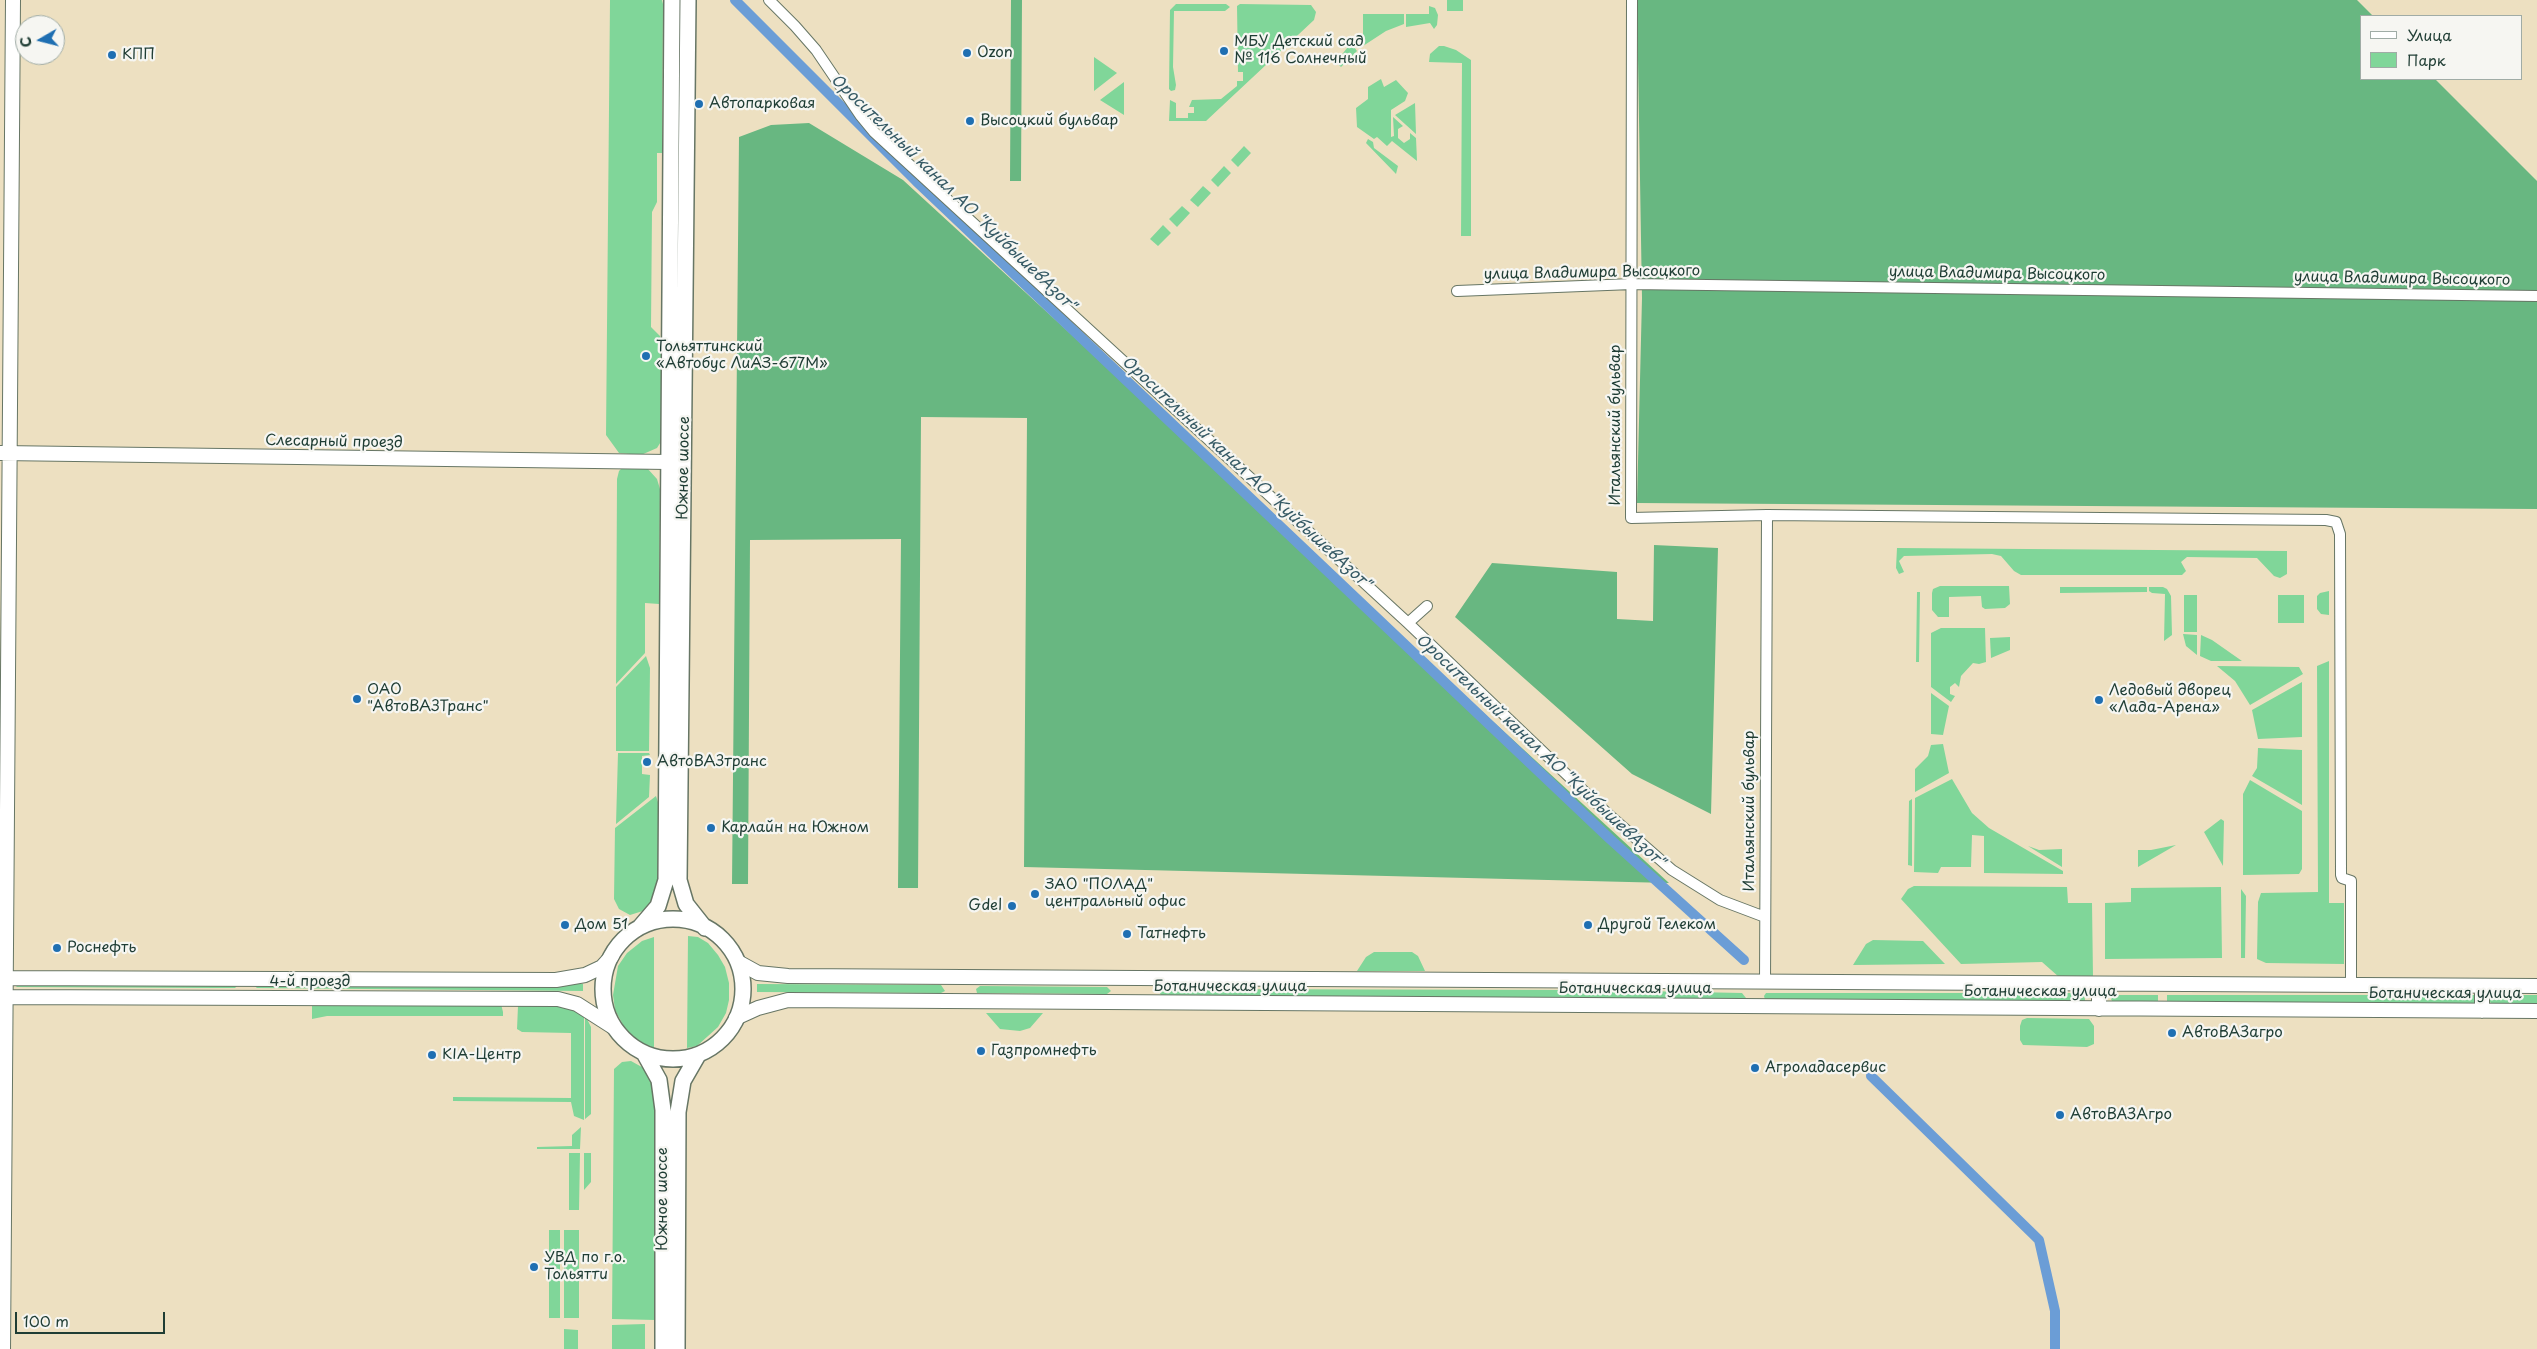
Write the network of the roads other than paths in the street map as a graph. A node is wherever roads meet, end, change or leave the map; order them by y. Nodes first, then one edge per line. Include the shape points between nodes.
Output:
1 (13, 0) edge
2 (672, 0) edge
3 (688, 0) edge
4 (768, 0) edge
5 (1632, 0) edge
6 (1632, 284) junction
7 (1457, 291) dead end
8 (2537, 296) edge
9 (5, 453) edge
10 (668, 462) junction
11 (1767, 515) junction
12 (1426, 606) dead end
13 (1408, 623) junction
14 (1765, 917) junction
15 (640, 927) junction
16 (705, 928) junction
17 (612, 956) junction
18 (738, 962) junction
19 (3, 978) edge
20 (965, 978) junction
21 (1132, 979) junction
22 (1759, 982) junction
23 (2099, 984) junction
24 (2351, 985) junction
25 (2482, 986) junction
26 (2537, 986) edge
27 (3, 997) edge
28 (965, 1002) junction
29 (1132, 1002) junction
30 (1753, 1006) junction
31 (2099, 1008) junction
32 (2482, 1011) junction
33 (2537, 1011) edge
34 (736, 1018) junction
35 (613, 1027) junction
36 (644, 1053) junction
37 (698, 1055) junction
38 (3, 1349) edge
39 (663, 1349) edge
40 (678, 1349) edge

1 - 9 main road
2 - 10 main road, Южное шоссе
3 - 16 main road, Южное шоссе via 679,880 686,904
4 - 13 street via 816,50 874,132
5 - 6 street, Итальянский бульвар
6 - 7 street, улица Владимира Высоцкого
6 - 8 street, улица Владимира Высоцкого
6 - 11 street, Итальянский бульвар via 1631,518
9 - 10 main road, Слесарный проезд
9 - 19 main road
10 - 15 main road, Южное шоссе via 666,880 658,906
11 - 14 street, Итальянский бульвар
11 - 24 street via 2336,522 2340,534 2341,875 2351,881
12 - 13 street
13 - 14 street via 1608,814 1672,870 1720,900
14 - 22 street, Итальянский бульвар
15 - 16 main road via 672,919
15 - 17 main road via 626,937
16 - 18 main road
17 - 19 main road, 4-й проезд via 602,967 585,975 556,980
17 - 35 main road via 605,975 604,1001
18 - 20 main road, Ботаническая улица via 758,973 788,976
18 - 34 main road via 742,991
19 - 27 main road
20 - 21 main road, Ботаническая улица
20 - 28 main road
21 - 22 main road, Ботаническая улица
21 - 29 main road
22 - 23 main road, Ботаническая улица
22 - 30 main road
23 - 24 main road, Ботаническая улица
23 - 31 main road
24 - 25 main road, Ботаническая улица
25 - 26 main road, Ботаническая улица
25 - 32 main road
27 - 35 main road, 4-й проезд via 558,999 577,1004
27 - 38 main road
28 - 29 main road, Ботаническая улица
28 - 34 main road, Ботаническая улица via 788,1000
29 - 30 main road, Ботаническая улица
30 - 31 main road, Ботаническая улица
31 - 32 main road, Ботаническая улица
32 - 33 main road, Ботаническая улица
34 - 37 main road via 721,1039
35 - 36 main road
36 - 37 main road via 670,1058
36 - 39 main road, Южное шоссе via 659,1080 663,1110
37 - 40 main road, Южное шоссе via 683,1081 678,1112

